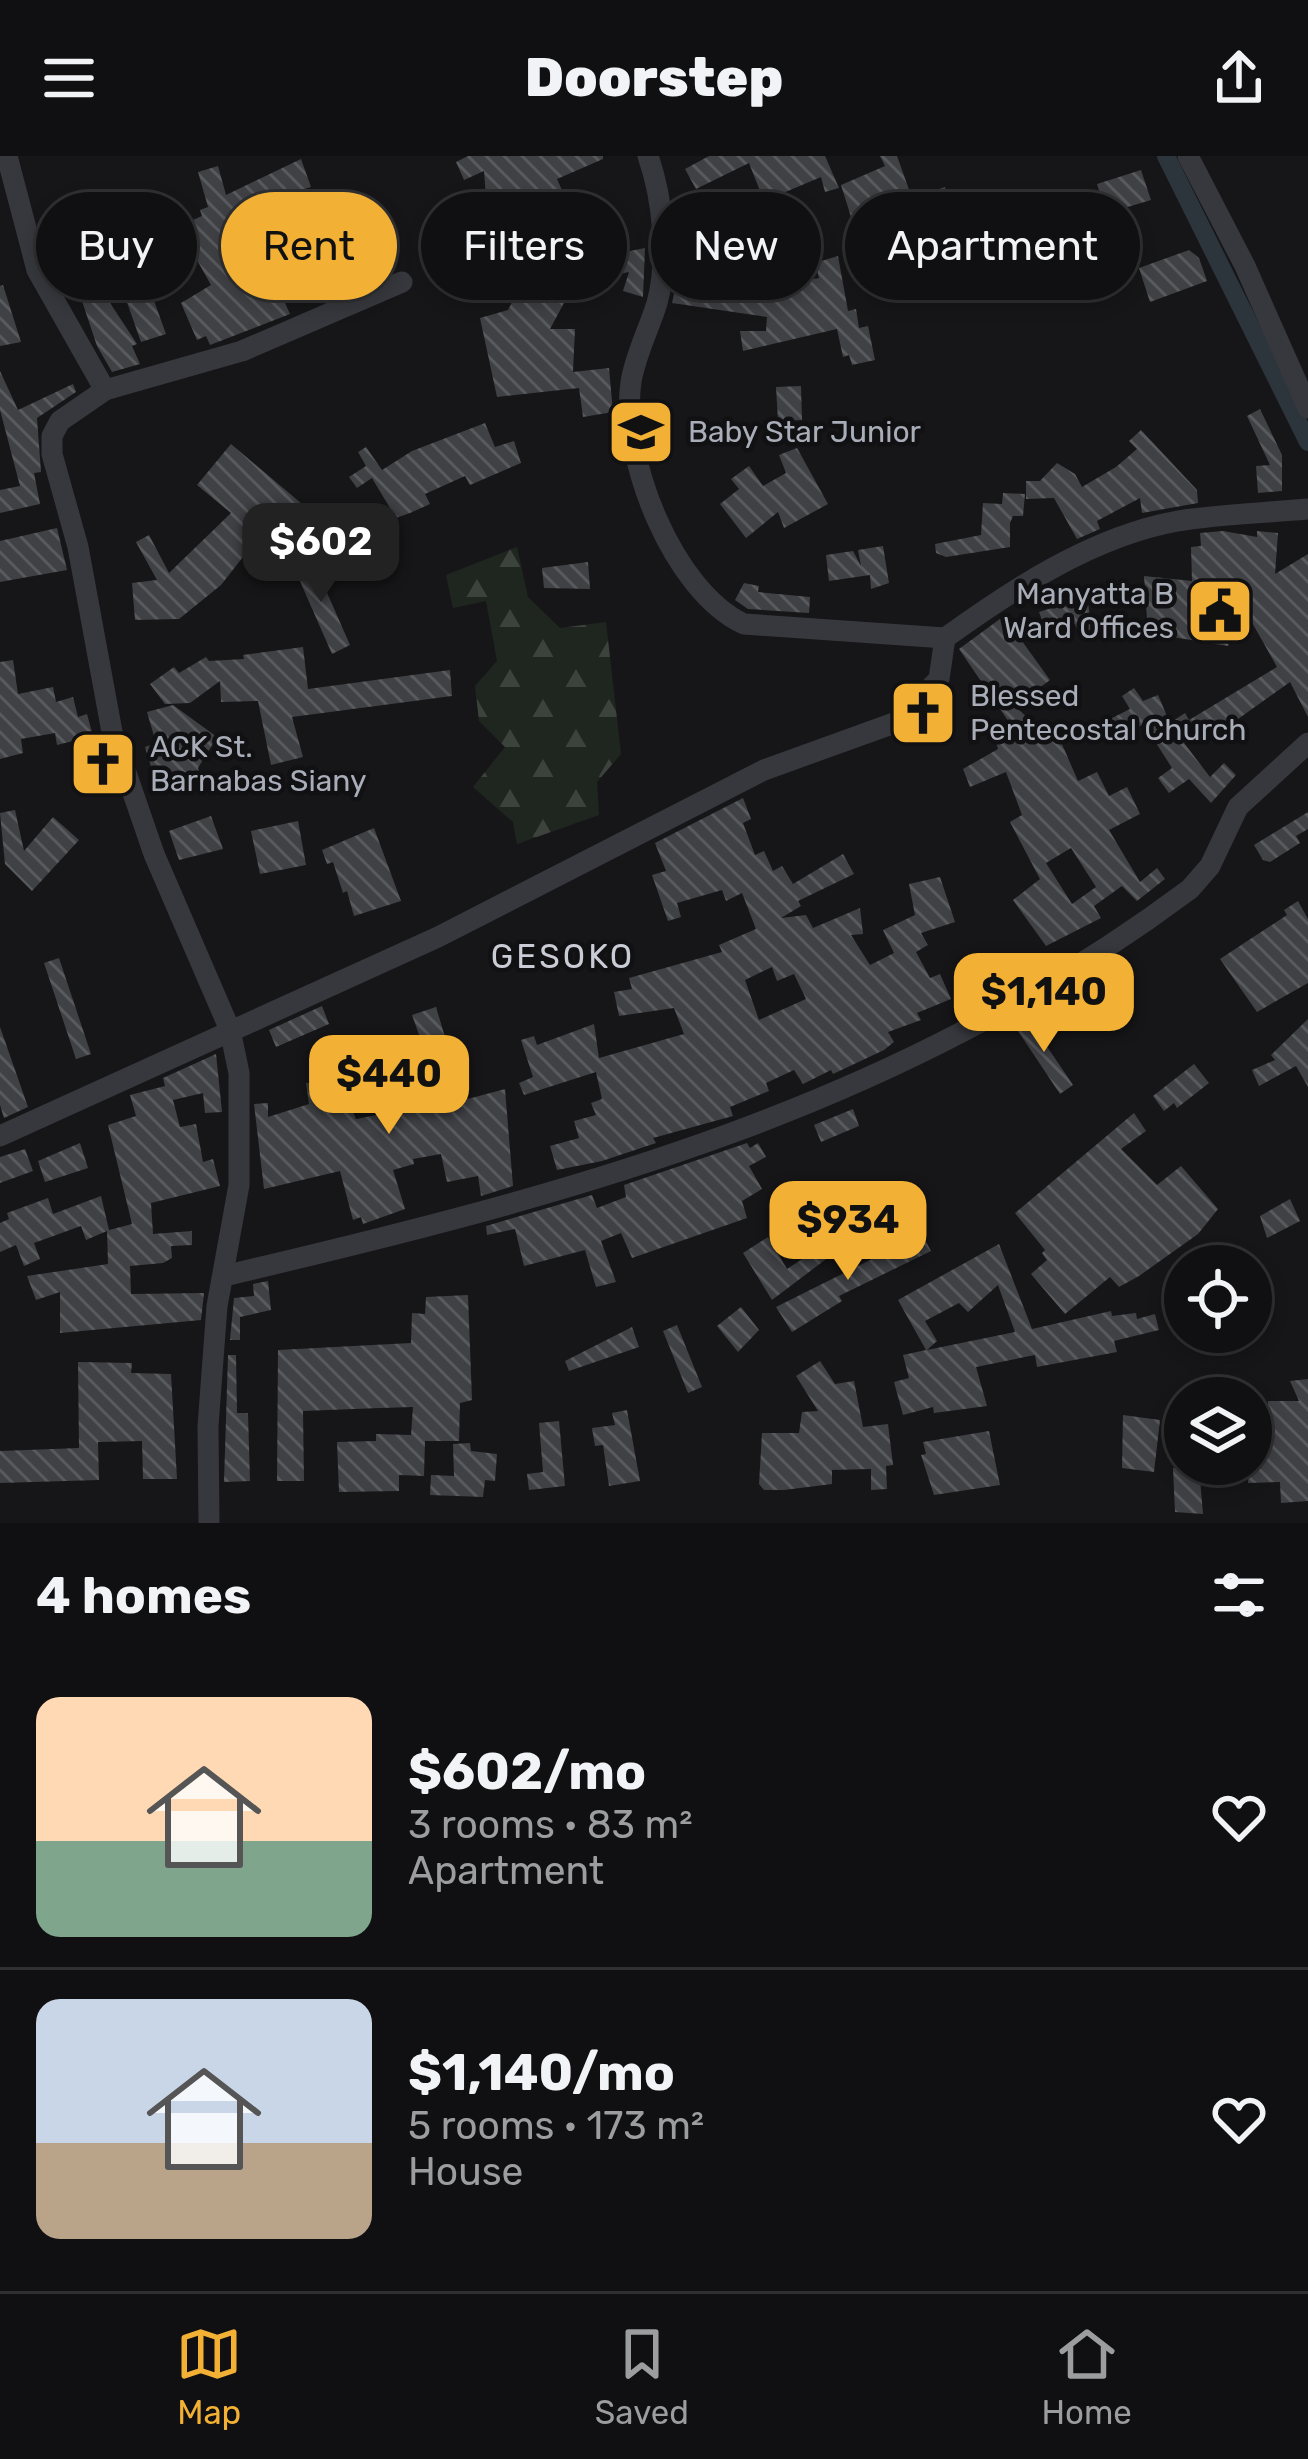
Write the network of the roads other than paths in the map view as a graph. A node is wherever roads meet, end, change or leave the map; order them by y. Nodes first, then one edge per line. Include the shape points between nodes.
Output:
1 (7, 156) edge
2 (648, 156) edge
3 (1188, 156) edge
4 (402, 282) dead end
5 (105, 390) junction
6 (1308, 408) edge
7 (1308, 509) edge
8 (945, 638) junction
9 (1308, 743) edge
10 (230, 1030) junction
11 (0, 1136) edge
12 (224, 1276) junction
13 (209, 1523) edge

1 - 5 street via 37,270
2 - 8 street via 664,257 629,417 638,467 668,543 722,610 744,624
3 - 6 street
4 - 5 street via 242,351
5 - 10 street via 60,421 52,454 112,732
7 - 8 street via 1175,521 1086,552 1007,593
8 - 10 street via 939,680 897,722 764,770 438,937
9 - 12 street via 1238,807 1190,889 909,1062 770,1122 584,1186
10 - 11 street
10 - 12 street via 242,1118
12 - 13 street via 208,1426

